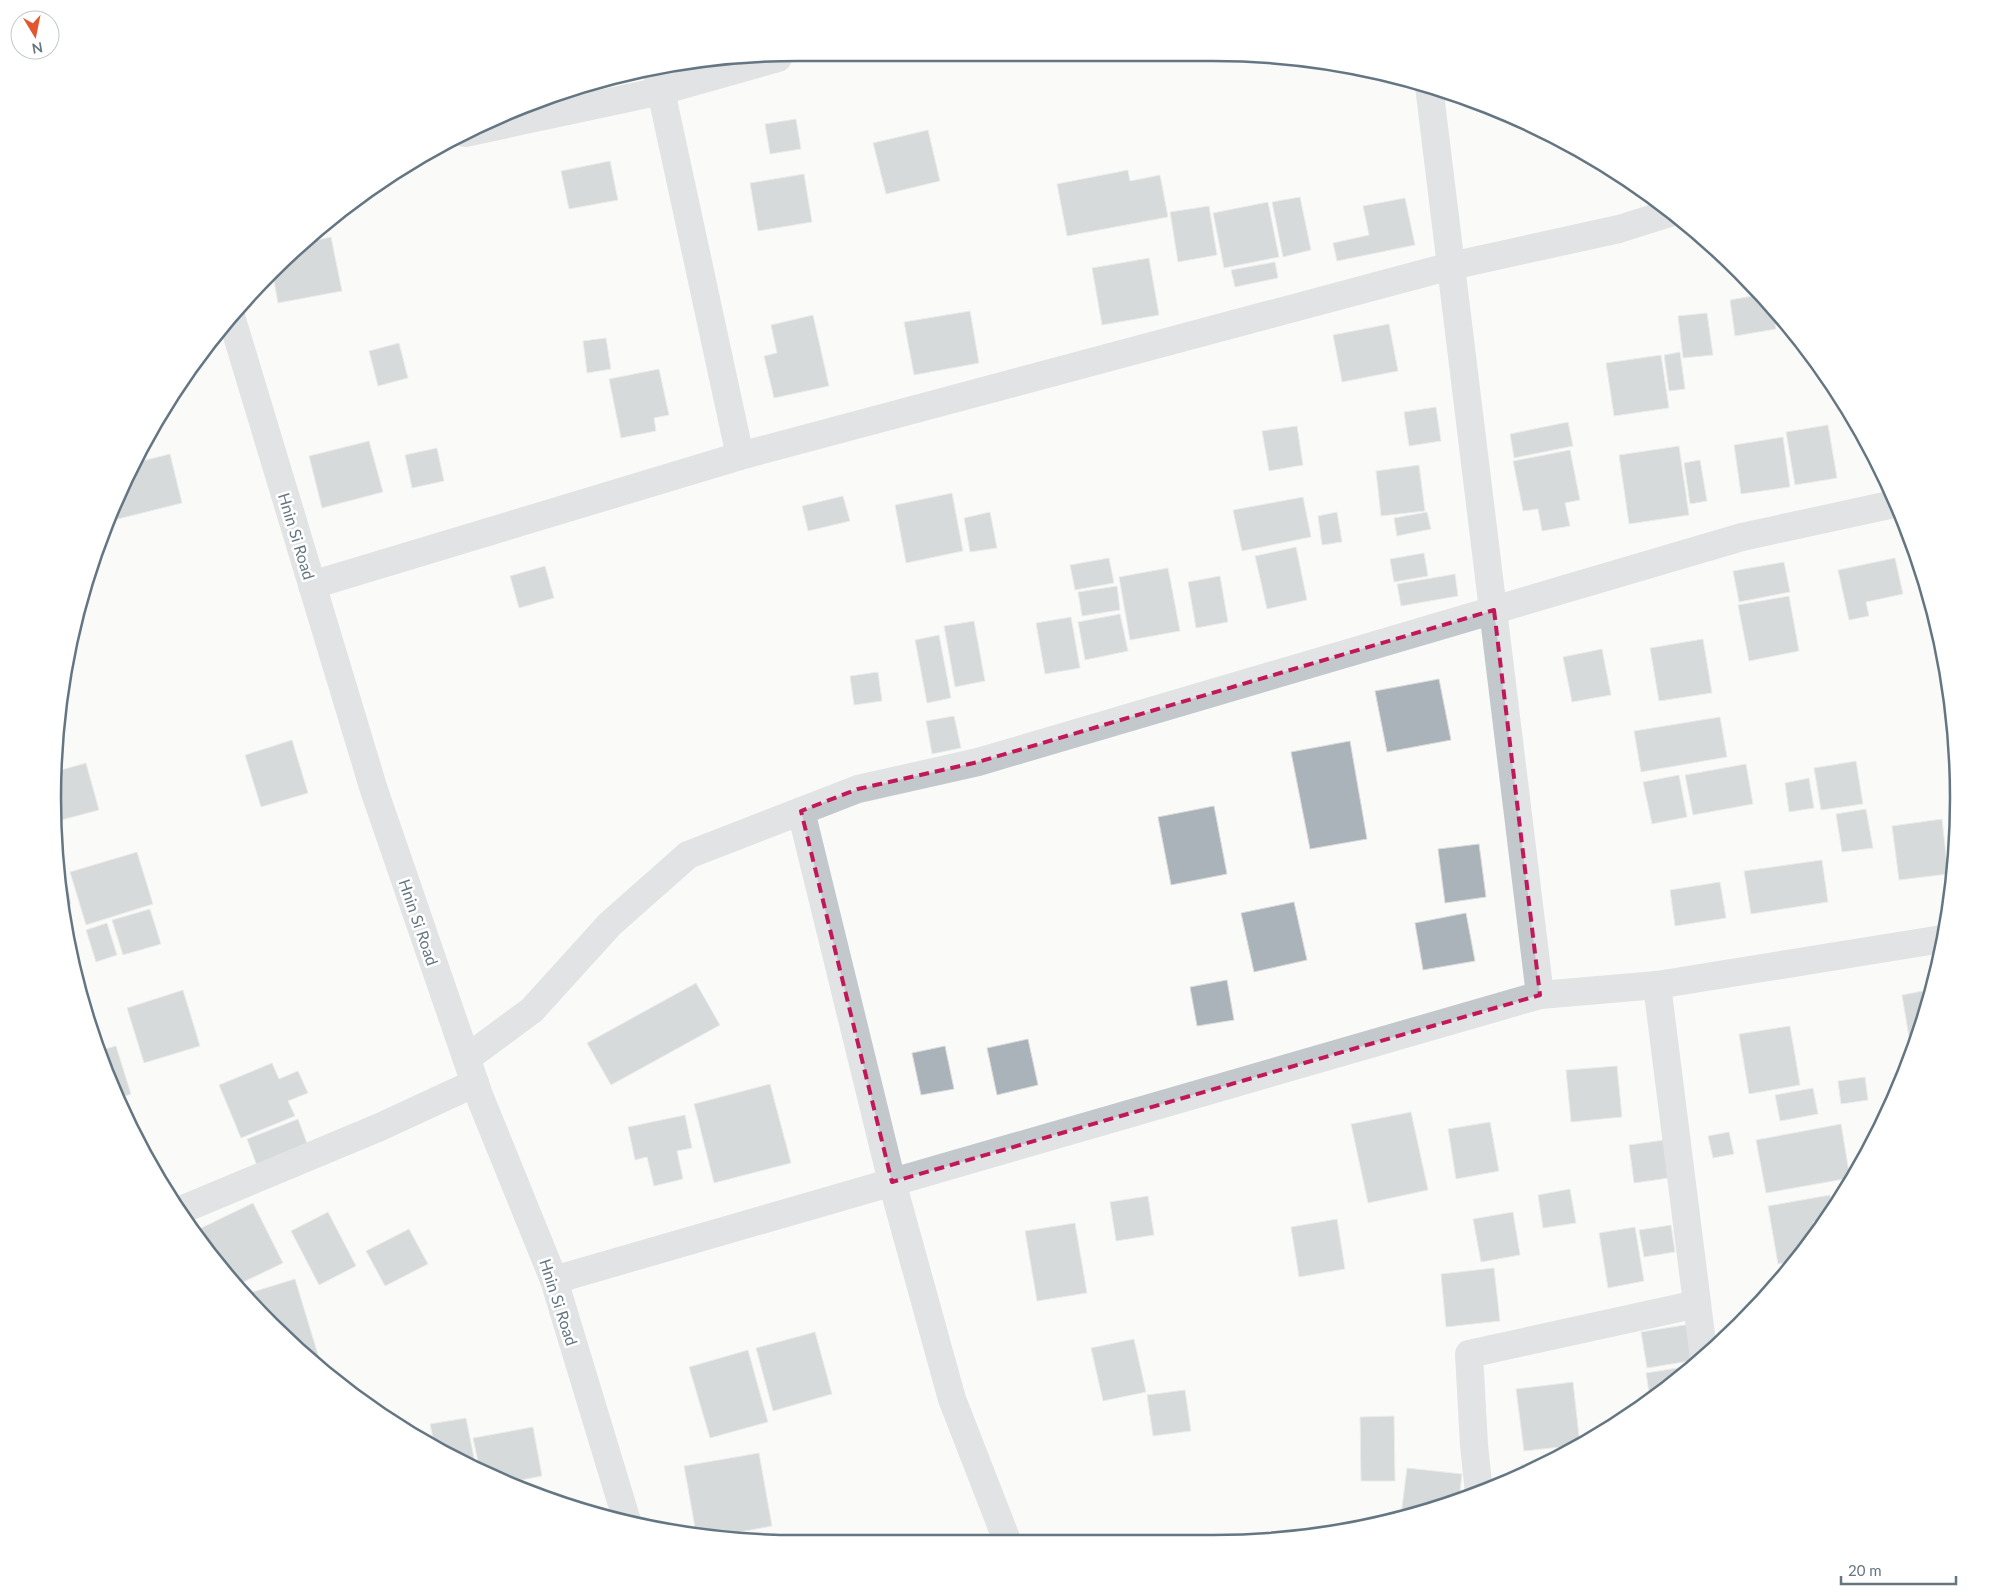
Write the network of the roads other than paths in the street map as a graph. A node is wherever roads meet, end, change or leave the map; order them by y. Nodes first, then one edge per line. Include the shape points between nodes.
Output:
1 (749, 63) edge
2 (658, 79) edge
3 (1430, 94) edge
4 (506, 122) edge
5 (1664, 215) edge
6 (1451, 266) junction
7 (234, 324) edge
8 (740, 456) junction
9 (1889, 505) edge
10 (312, 585) junction
11 (1494, 610) junction
12 (801, 811) junction
13 (1936, 940) edge
14 (1658, 985) junction
15 (1540, 995) junction
16 (471, 1071) junction
17 (892, 1182) junction
18 (186, 1208) edge
19 (554, 1280) junction
20 (1697, 1304) junction
21 (1703, 1349) edge
22 (1478, 1485) edge
23 (625, 1514) edge
24 (1005, 1535) edge

1 - 2 street
2 - 4 street
2 - 8 street
3 - 6 street
5 - 6 street via 1619,229
6 - 8 street
6 - 11 street
7 - 10 street, Hnin Si Road
8 - 10 street
9 - 11 street via 1742,537
10 - 16 street, Hnin Si Road via 374,790
11 - 12 street via 978,762 858,789
11 - 15 street
12 - 16 street via 688,855 610,924
12 - 17 street
13 - 14 street
14 - 15 street
14 - 20 street
15 - 17 street
16 - 18 street via 380,1128
16 - 19 street, Hnin Si Road
17 - 19 street
17 - 24 street via 952,1399
19 - 23 street, Hnin Si Road
20 - 21 street
20 - 22 street via 1469,1354

